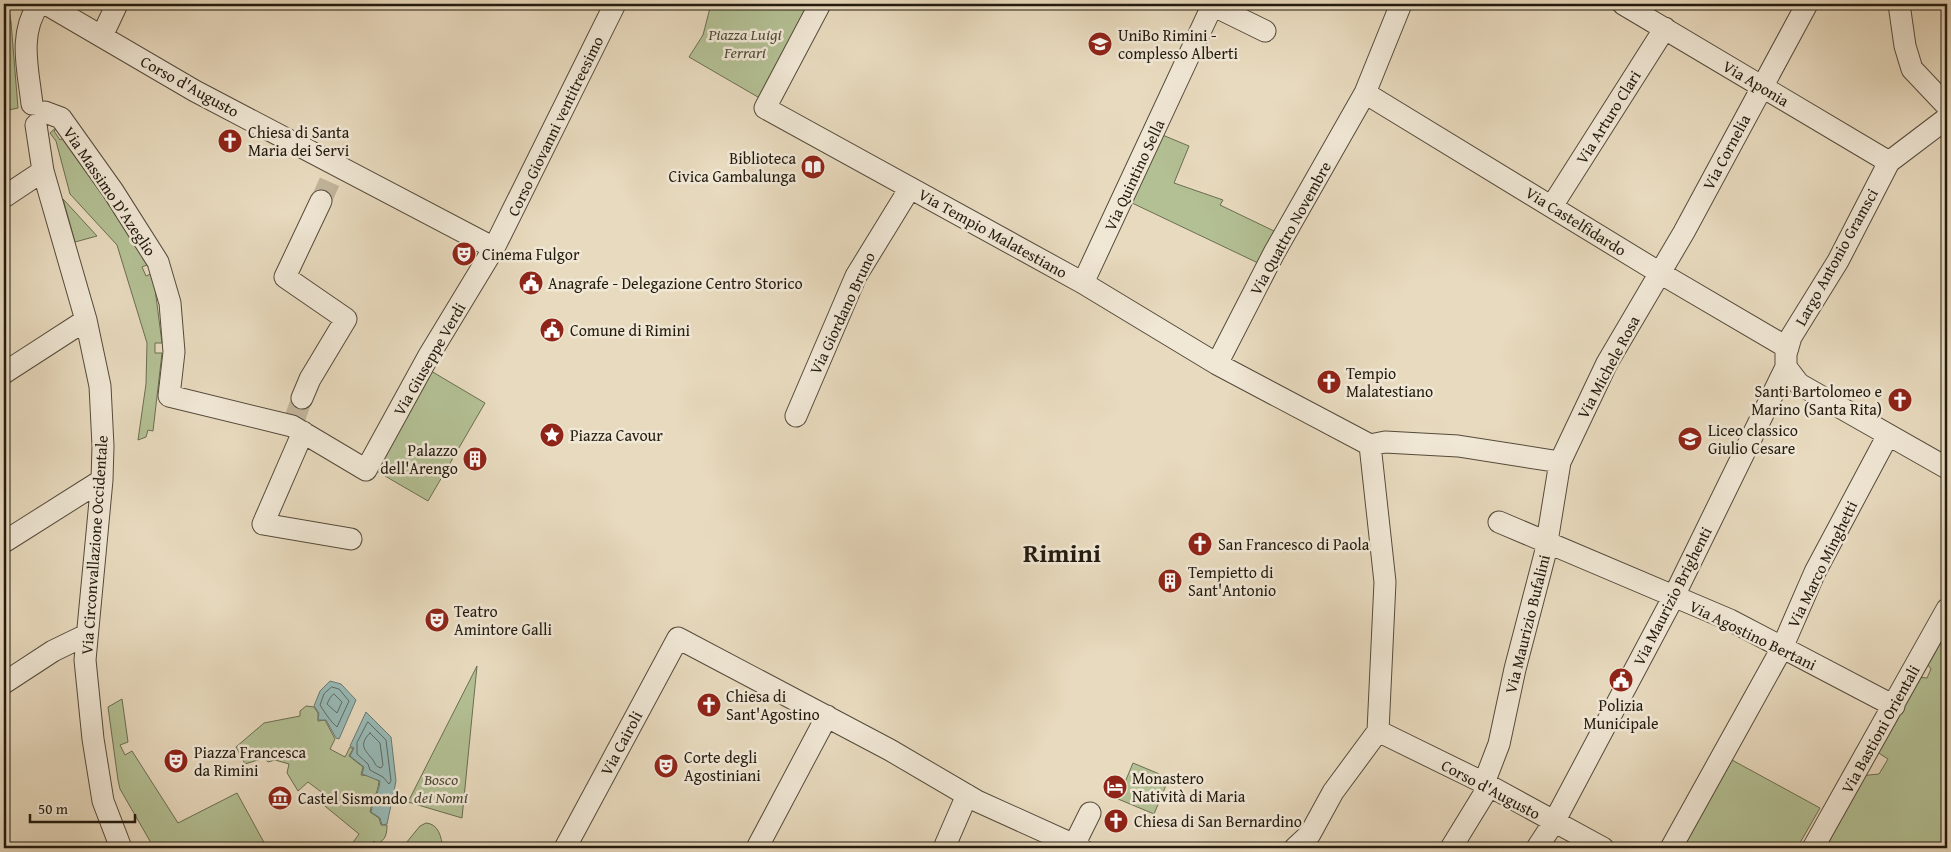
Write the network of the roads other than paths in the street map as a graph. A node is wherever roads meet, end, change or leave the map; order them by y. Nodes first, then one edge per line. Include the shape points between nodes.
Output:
1 (39, 4) edge
2 (46, 4) edge
3 (117, 4) edge
4 (820, 4) edge
5 (1212, 4) edge
6 (1401, 4) edge
7 (1623, 4) edge
8 (1807, 4) edge
9 (1899, 4) edge
10 (614, 8) edge
11 (1665, 28) junction
12 (1264, 30) dead end
13 (102, 36) junction
14 (1761, 87) junction
15 (1365, 93) junction
16 (1947, 106) edge
17 (38, 114) junction
18 (1947, 118) edge
19 (1889, 162) junction
20 (43, 171) junction
21 (910, 188) junction
22 (4, 197) edge
23 (321, 202) tunnel mouth
24 (1552, 206) junction
25 (494, 248) junction
26 (1660, 273) junction
27 (1083, 283) junction
28 (86, 320) junction
29 (1787, 356) junction
30 (1217, 364) junction
31 (4, 373) edge
32 (302, 398) tunnel mouth
33 (796, 416) dead end
34 (300, 428) junction
35 (1888, 435) junction
36 (1370, 445) junction
37 (1560, 462) junction
38 (1947, 468) edge
39 (366, 470) joint
40 (102, 480) junction
41 (1499, 522) dead end
42 (5, 537) edge
43 (351, 539) dead end
44 (1548, 542) junction
45 (1674, 596) junction
46 (1947, 609) edge
47 (86, 635) junction
48 (1782, 648) junction
49 (4, 683) edge
50 (1894, 706) junction
51 (827, 716) junction
52 (1378, 731) junction
53 (1487, 785) junction
54 (967, 794) junction
55 (1090, 813) dead end
56 (1554, 822) junction
57 (1078, 847) edge
58 (122, 848) edge
59 (565, 848) edge
60 (757, 848) edge
61 (944, 848) edge
62 (1295, 848) edge
63 (1451, 848) edge
64 (1537, 848) edge
65 (1603, 848) edge
66 (1671, 848) edge
67 (1813, 848) edge

1 - 17 street, Via Circonvallazione Occidentale via 32,14 26,36
2 - 13 street, Corso d'Augusto
3 - 13 street
4 - 21 street, Via Tempio Malatestiano via 765,108
5 - 12 street
5 - 27 street, Via Quintino Sella
6 - 15 street, Via Quattro Novembre
7 - 11 street, Via Aponia
8 - 14 street, Via Cornelia
9 - 16 street via 1912,69
10 - 25 street, Corso Giovanni ventitreesimo
11 - 14 street, Via Aponia
11 - 24 street, Via Arturo Clari
13 - 25 street, Corso d'Augusto via 335,169
14 - 19 street, Via Aponia
14 - 26 street, Via Cornelia
15 - 24 street, Via Castelfidardo
15 - 30 street, Via Quattro Novembre via 1274,253
17 - 20 street, Via Circonvallazione Occidentale
17 - 34 street, Via Massimo D'Azeglio via 60,118 113,190 158,262 170,303 174,352 169,396
18 - 19 street
19 - 29 street, Largo Antonio Gramsci via 1838,261 1791,337
20 - 22 street
20 - 28 street, Via Circonvallazione Occidentale
21 - 27 street, Via Tempio Malatestiano
21 - 33 street, Via Giordano Bruno via 856,276
23 - 32 street via 285,277 346,319
24 - 26 street, Via Castelfidardo
25 - 39 street, Via Giuseppe Verdi via 428,357
26 - 29 street, Via Castelfidardo
26 - 37 street, Via Michele Rosa via 1607,363
27 - 30 street, Via Tempio Malatestiano
28 - 31 street
28 - 40 street, Via Circonvallazione Occidentale via 100,386
29 - 35 street via 1799,384
29 - 45 street, Via Maurizio Brighenti
30 - 36 street, Via Tempio Malatestiano
34 - 39 street, Via Massimo D'Azeglio
34 - 43 street via 263,524
35 - 38 street
35 - 48 street, Via Marco Minghetti via 1815,572
36 - 37 street via 1384,442 1458,446
36 - 52 street via 1385,582
37 - 44 street, Via Maurizio Bufalini
40 - 42 street
40 - 47 street, Via Circonvallazione Occidentale
41 - 44 street, Via Agostino Bertani
44 - 45 street, Via Agostino Bertani
44 - 53 street, Via Maurizio Bufalini
45 - 48 street, Via Agostino Bertani via 1730,620
45 - 56 street, Via Maurizio Brighenti
46 - 50 street, Via Bastioni Orientali
47 - 49 street via 53,651
47 - 58 street, Via Circonvallazione Occidentale via 85,660 103,801
48 - 50 street, Via Agostino Bertani
48 - 66 street, Via Marco Minghetti
50 - 67 street, Via Bastioni Orientali
51 - 54 street
51 - 59 street, Via Cairoli via 678,638
51 - 60 street
52 - 53 street, Corso d'Augusto
52 - 62 street via 1333,792 1310,834
53 - 56 street, Corso d'Augusto
53 - 63 street, Via Maurizio Bufalini
54 - 57 street
54 - 61 street
55 - 57 street
56 - 64 street, Via Maurizio Brighenti
56 - 65 street, Corso d'Augusto

